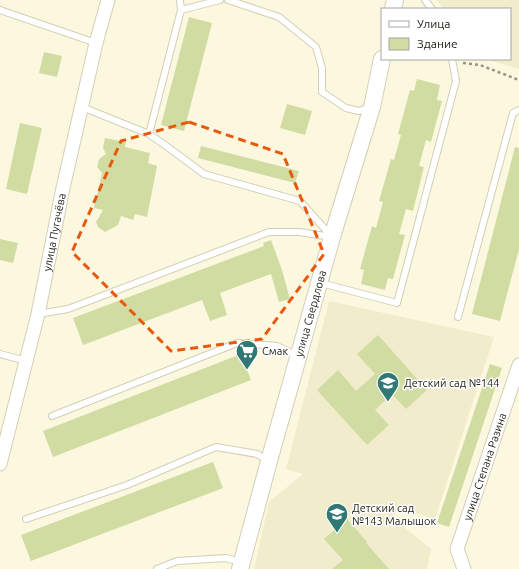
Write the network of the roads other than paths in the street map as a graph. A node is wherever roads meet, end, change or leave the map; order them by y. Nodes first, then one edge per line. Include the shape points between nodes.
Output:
1 (108, 0) edge
2 (180, 0) edge
3 (220, 0) edge
4 (228, 0) edge
5 (425, 0) edge
6 (431, 8) edge
7 (0, 10) edge
8 (182, 10) junction
9 (96, 43) junction
10 (382, 60) edge
11 (452, 60) edge
12 (372, 107) junction
13 (82, 108) junction
14 (519, 110) edge
15 (149, 134) junction
16 (332, 237) junction
17 (319, 283) junction
18 (38, 314) junction
19 (458, 317) dead end
20 (0, 354) edge
21 (298, 356) junction
22 (26, 361) junction
23 (519, 365) edge
24 (52, 416) dead end
25 (269, 461) junction
26 (0, 464) edge
27 (26, 519) dead end
28 (241, 566) edge
29 (157, 569) edge
30 (464, 569) edge

1 - 9 street, улица Пугачёва
2 - 8 lane
3 - 8 lane
4 - 12 lane via 279,18 316,47 322,68 322,92 346,108 360,111
5 - 6 lane
7 - 9 lane
8 - 15 lane
9 - 13 street, улица Пугачёва
10 - 12 street, улица Свердлова
11 - 17 lane via 456,81 397,303
12 - 16 street, улица Свердлова
13 - 15 lane
13 - 18 street, улица Пугачёва
14 - 19 lane via 513,113
15 - 16 lane via 204,174 300,201
16 - 17 street, улица Свердлова
16 - 18 lane via 299,232 268,232 68,309
17 - 21 street, улица Свердлова
18 - 22 street, улица Пугачёва
20 - 22 lane
21 - 24 lane via 277,346 237,343
21 - 25 street, улица Свердлова
22 - 26 street, улица Пугачёва
23 - 30 street, улица Степана Разина via 458,549
25 - 27 lane via 257,454 216,447 127,485
25 - 28 street, улица Свердлова
28 - 29 lane via 226,558 177,562

